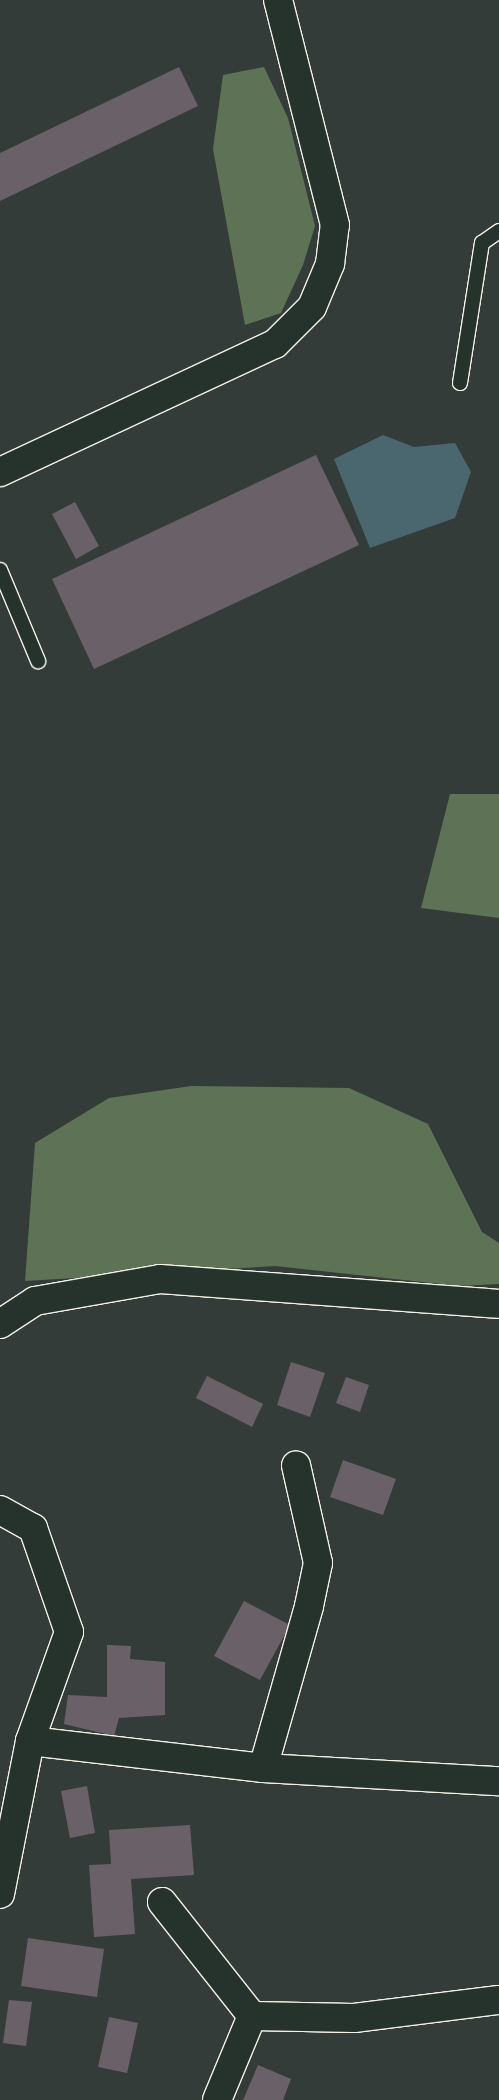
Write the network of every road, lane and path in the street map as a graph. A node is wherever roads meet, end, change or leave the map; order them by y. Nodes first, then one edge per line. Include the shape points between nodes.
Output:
1 (278, 0) edge
2 (499, 231) edge
3 (460, 383) dead end
4 (0, 472) edge
5 (0, 570) edge
6 (38, 661) dead end
7 (499, 1304) edge
8 (0, 1324) edge
9 (296, 1465) dead end
10 (0, 1510) edge
11 (30, 1741) junction
12 (263, 1768) junction
13 (499, 1781) edge
14 (0, 1894) edge
15 (162, 1902) dead end
16 (499, 2000) edge
17 (252, 2016) junction
18 (217, 2100) edge

1 - 4 street via 335,224 330,264 312,307 275,344
2 - 3 lane via 482,243
5 - 6 lane
7 - 8 street via 160,1279 34,1301
9 - 12 street via 318,1563
10 - 11 street via 33,1528 69,1632
11 - 12 street
11 - 14 street
12 - 13 street
15 - 17 street
16 - 17 street via 354,2018
17 - 18 street

